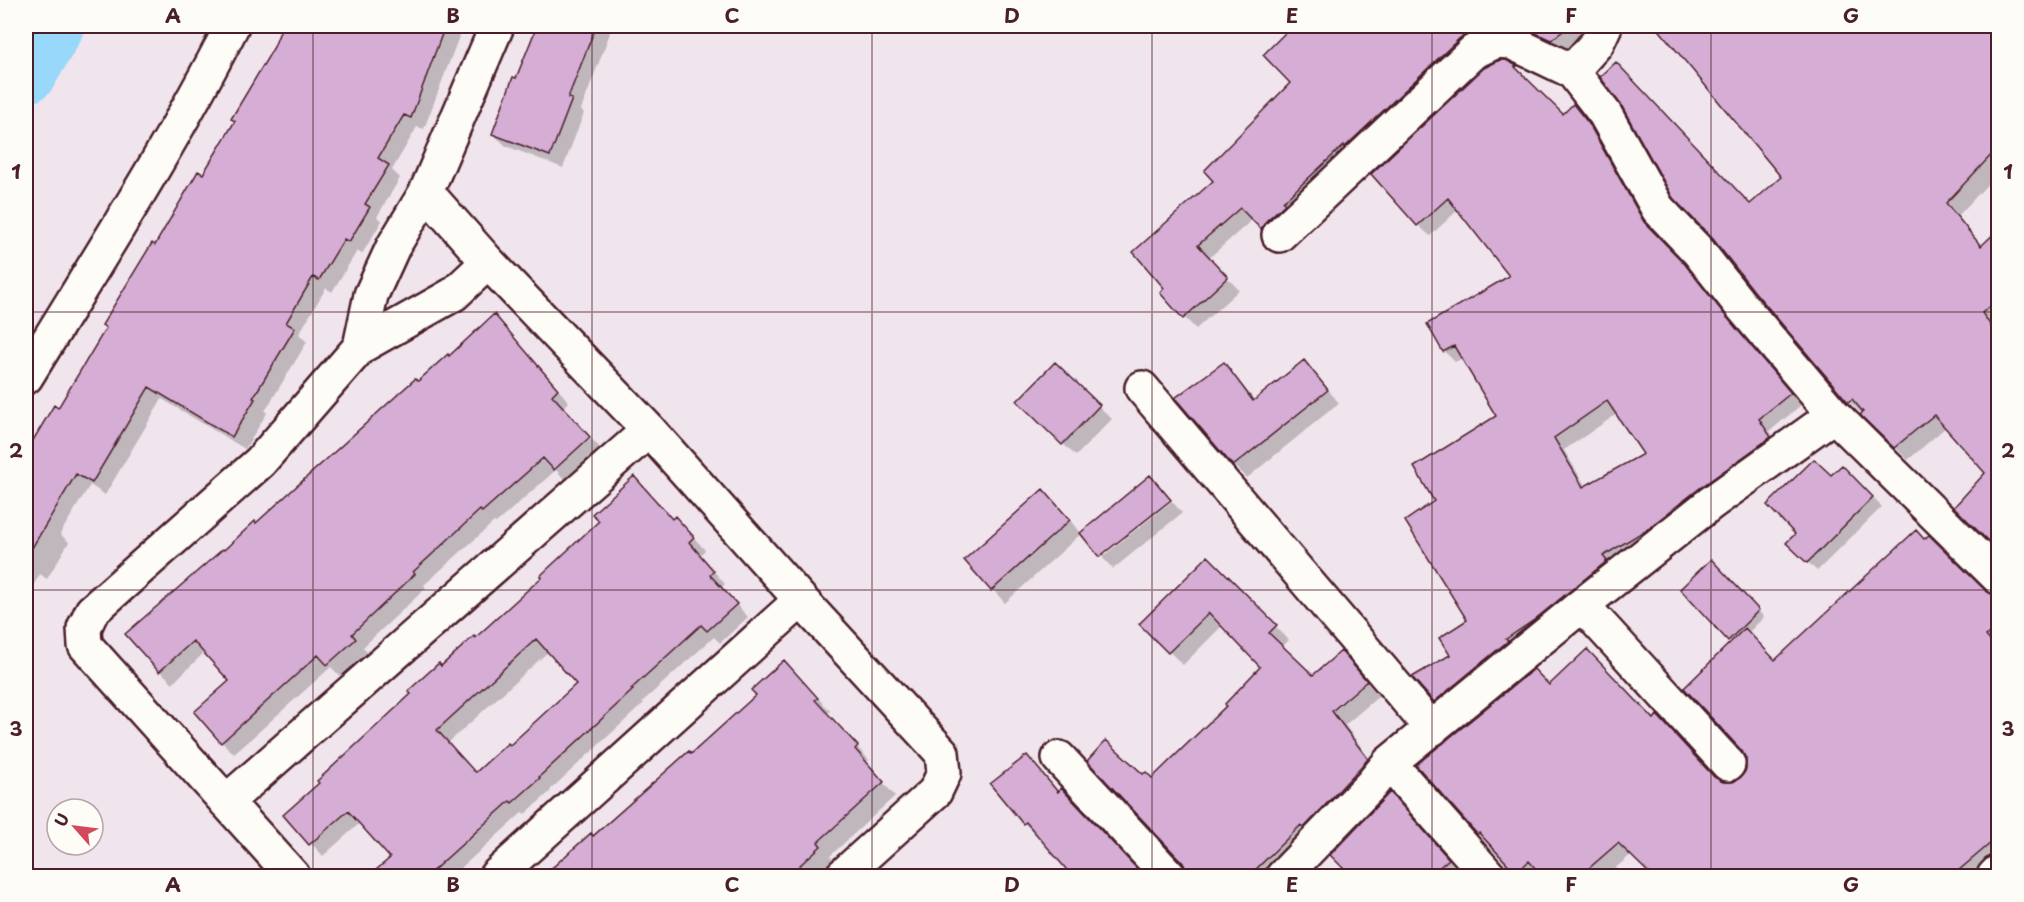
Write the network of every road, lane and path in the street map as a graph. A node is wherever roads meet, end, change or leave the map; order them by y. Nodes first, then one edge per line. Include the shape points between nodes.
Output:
1 (232, 26) edge
2 (497, 26) edge
3 (1605, 26) edge
4 (1572, 71) junction
5 (426, 192) junction
6 (1279, 236) dead end
7 (488, 262) junction
8 (360, 346) junction
9 (26, 377) edge
10 (1142, 388) dead end
11 (1834, 415) junction
12 (649, 430) junction
13 (1998, 577) edge
14 (801, 600) junction
15 (1582, 605) junction
16 (1432, 729) junction
17 (1059, 758) dead end
18 (1389, 763) junction
19 (1728, 764) dead end
20 (226, 802) junction
21 (1998, 872) edge
22 (293, 876) edge
23 (496, 876) edge
24 (842, 876) edge
25 (1169, 876) edge
26 (1283, 876) edge
27 (1489, 876) edge
28 (1994, 876) edge

1 - 9 street
2 - 5 street
3 - 4 street via 1597,43
4 - 6 street via 1512,42 1496,41 1473,52
4 - 11 street via 1605,114 1658,209
5 - 7 street
5 - 8 street via 393,247 371,295
7 - 8 street via 454,294
7 - 12 street
8 - 20 street via 260,462 92,611 84,627 85,645
10 - 16 street
11 - 13 street
11 - 15 street via 1711,503
12 - 14 street
12 - 20 street
14 - 23 street
14 - 24 street via 942,753 944,773 935,792
15 - 16 street
15 - 19 street
16 - 18 street
17 - 25 street
18 - 26 street
18 - 27 street
20 - 22 street
21 - 28 street

